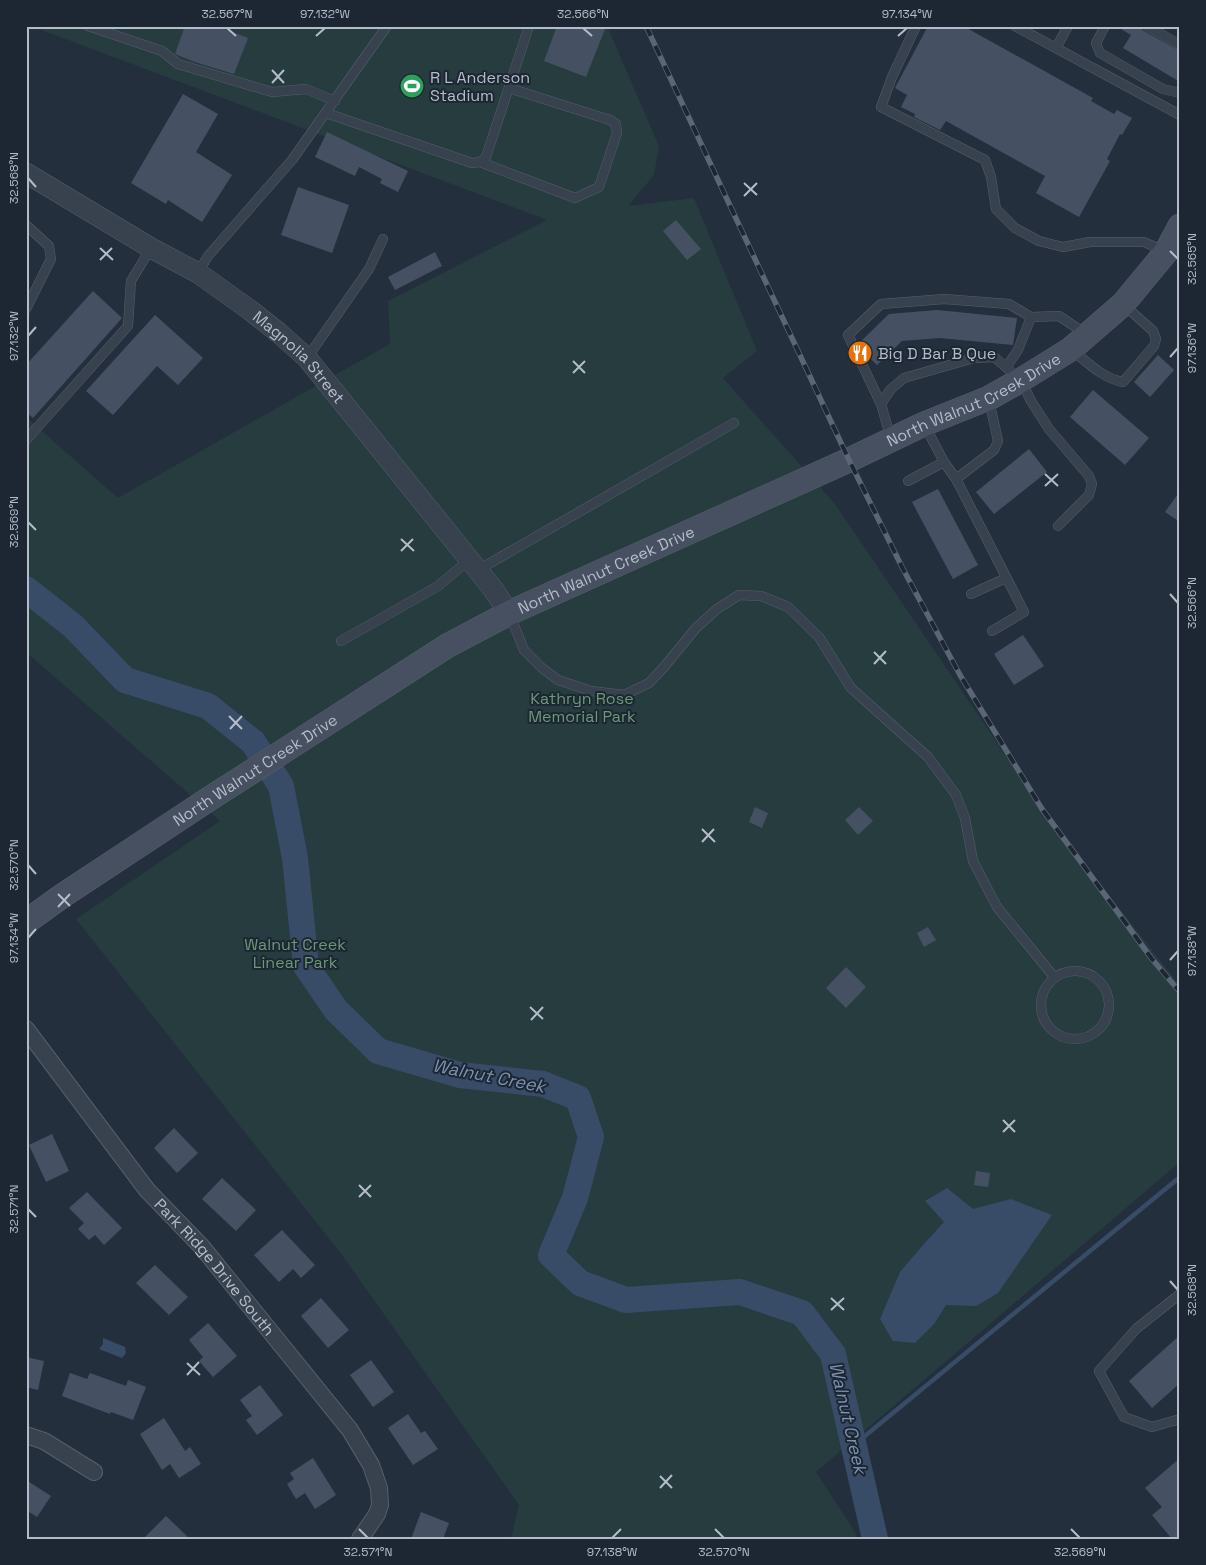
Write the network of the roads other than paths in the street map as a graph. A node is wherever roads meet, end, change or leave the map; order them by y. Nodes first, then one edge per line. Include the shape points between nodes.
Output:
1 (88, 26) edge
2 (387, 26) edge
3 (529, 26) edge
4 (916, 26) edge
5 (1015, 26) edge
6 (1068, 26) edge
7 (1104, 26) edge
8 (1147, 26) edge
9 (1180, 44) edge
10 (1056, 48) junction
11 (509, 88) junction
12 (1180, 92) edge
13 (335, 101) junction
14 (326, 112) junction
15 (1180, 115) edge
16 (480, 162) junction
17 (28, 178) edge
18 (26, 224) edge
19 (1180, 226) edge
20 (383, 239) dead end
21 (151, 248) junction
22 (1166, 252) junction
23 (198, 273) junction
24 (1123, 304) junction
25 (26, 309) edge
26 (1031, 317) junction
27 (1080, 342) junction
28 (307, 358) junction
29 (1014, 373) junction
30 (988, 398) junction
31 (881, 404) junction
32 (734, 423) dead end
33 (924, 424) junction
34 (26, 440) edge
35 (892, 440) junction
36 (944, 462) junction
37 (956, 479) junction
38 (908, 481) dead end
39 (1058, 526) dead end
40 (474, 565) junction
41 (1006, 578) junction
42 (971, 594) dead end
43 (509, 613) junction
44 (992, 630) dead end
45 (341, 641) dead end
46 (26, 922) edge
47 (1055, 978) junction
48 (26, 1029) edge
49 (1180, 1294) edge
50 (1180, 1419) edge
51 (26, 1435) edge
52 (94, 1472) dead end
53 (360, 1539) edge

1 - 13 lane via 162,51 178,64 272,92 306,89
2 - 13 lane
3 - 11 lane
4 - 22 lane via 881,107 985,160 996,208 1015,228 1039,241 1062,247 1090,242 1144,242
5 - 10 lane
6 - 10 lane
7 - 12 lane via 1096,43 1100,54 1163,90
8 - 9 lane
10 - 15 lane
11 - 16 lane via 486,157
11 - 16 lane via 616,124 617,133 599,187 575,198
13 - 14 lane
14 - 16 lane via 472,163
14 - 23 lane via 292,160 208,256
17 - 21 street, Magnolia Street
18 - 25 lane via 49,246 50,260
19 - 22 main road, North Walnut Creek Drive
20 - 28 lane via 369,269
21 - 23 street, Magnolia Street
21 - 34 lane via 131,280 128,326
22 - 24 main road, North Walnut Creek Drive
23 - 28 street, Magnolia Street
24 - 27 main road, North Walnut Creek Drive
24 - 27 lane via 1153,331 1156,338 1154,346 1123,382 1094,369
26 - 27 lane via 1059,316
26 - 29 lane via 1018,350
26 - 31 lane via 1009,304 944,299 881,304 848,335
27 - 29 main road, North Walnut Creek Drive
28 - 40 street, Magnolia Street
29 - 30 main road, North Walnut Creek Drive
29 - 31 lane via 994,357 974,358 904,378 890,390
29 - 39 lane via 1048,429 1089,476 1092,484 1089,495
30 - 33 main road, North Walnut Creek Drive
30 - 37 lane via 998,441 994,450
31 - 35 lane
32 - 40 lane
33 - 35 main road, North Walnut Creek Drive
33 - 36 lane
35 - 43 main road, North Walnut Creek Drive
36 - 37 lane
36 - 38 lane
37 - 41 lane
40 - 43 street, Magnolia Street
40 - 45 lane
41 - 42 lane
41 - 44 lane via 1024,612
43 - 46 main road, North Walnut Creek Drive via 447,646 317,729
43 - 47 lane via 524,650 558,680 591,691 624,695 649,683 696,628 717,609 740,595 762,596 788,607 819,637 851,688 928,757 956,795 965,818 973,861 993,900
47 - 47 lane via 1044,989 1041,1000 1045,1021 1051,1030 1070,1039 1093,1035 1108,1017 1108,993 1102,983 1081,971 1070,971
48 - 53 street, Park Ridge Drive South via 147,1190 202,1247 350,1430 371,1465 379,1488 377,1514
49 - 50 lane via 1136,1329 1099,1371 1124,1417 1152,1427
51 - 52 street via 44,1441

